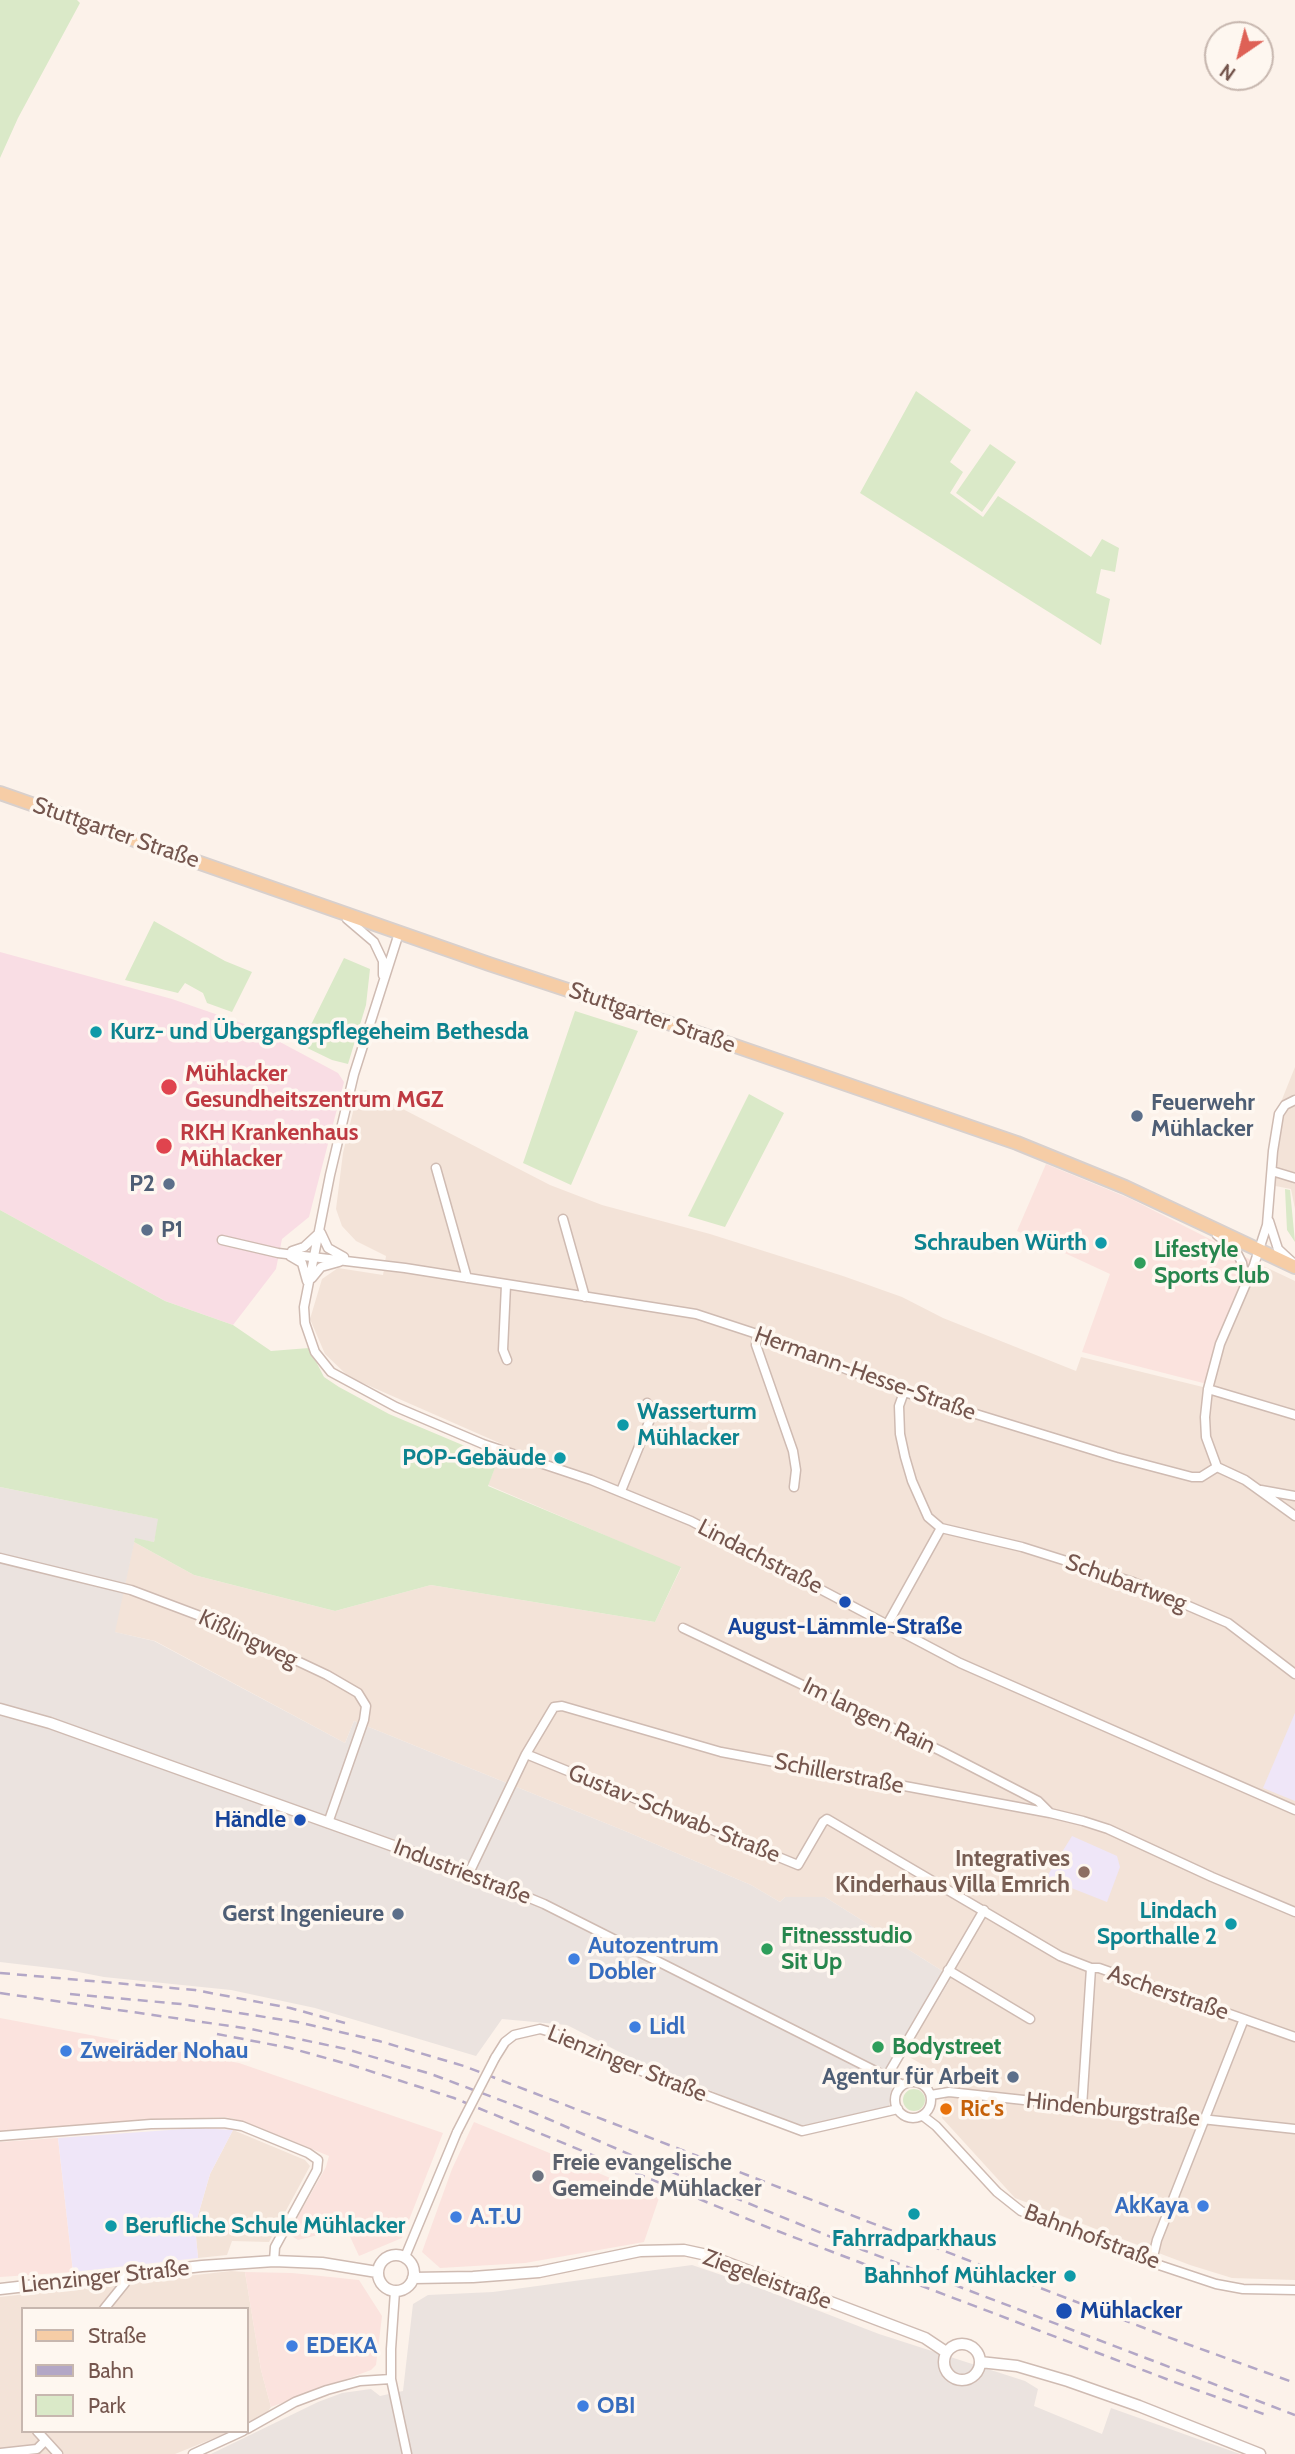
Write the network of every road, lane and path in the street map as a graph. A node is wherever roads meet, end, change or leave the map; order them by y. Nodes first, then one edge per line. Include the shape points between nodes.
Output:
1 (0, 793) edge
2 (321, 905) junction
3 (399, 933) junction
4 (383, 982) junction
5 (1295, 1100) edge
6 (436, 1168) dead end
7 (1272, 1171) junction
8 (1295, 1178) edge
9 (1268, 1218) junction
10 (563, 1219) dead end
11 (1200, 1223) junction
12 (320, 1228) junction
13 (222, 1240) dead end
14 (1259, 1251) junction
15 (278, 1252) junction
16 (314, 1256) junction
17 (356, 1262) junction
18 (1295, 1266) edge
19 (467, 1278) junction
20 (1246, 1282) junction
21 (506, 1285) junction
22 (307, 1291) junction
23 (585, 1297) junction
24 (757, 1334) junction
25 (507, 1360) dead end
26 (1208, 1389) junction
27 (904, 1392) junction
28 (648, 1403) dead end
29 (1295, 1415) edge
30 (1217, 1467) junction
31 (794, 1487) dead end
32 (1261, 1490) junction
33 (621, 1491) junction
34 (1295, 1496) edge
35 (1295, 1516) edge
36 (941, 1528) junction
37 (0, 1558) edge
38 (887, 1625) junction
39 (682, 1628) dead end
40 (1295, 1674) edge
41 (0, 1709) edge
42 (526, 1754) junction
43 (1295, 1810) edge
44 (1049, 1813) junction
45 (328, 1823) junction
46 (470, 1872) junction
47 (984, 1910) junction
48 (1294, 1911) edge
49 (1091, 1968) junction
50 (948, 1970) junction
51 (1030, 2019) dead end
52 (1244, 2020) junction
53 (1295, 2037) edge
54 (887, 2076) junction
55 (903, 2085) junction
56 (931, 2095) junction
57 (1082, 2107) junction
58 (898, 2109) junction
59 (923, 2116) junction
60 (1204, 2120) junction
61 (1295, 2129) edge
62 (0, 2136) edge
63 (405, 2257) junction
64 (274, 2261) junction
65 (1152, 2261) junction
66 (377, 2272) junction
67 (124, 2275) junction
68 (414, 2278) junction
69 (0, 2289) edge
70 (1295, 2290) edge
71 (396, 2291) junction
72 (106, 2307) edge
73 (946, 2352) junction
74 (980, 2362) junction
75 (391, 2379) junction
76 (248, 2428) edge
77 (39, 2433) edge
78 (238, 2433) edge
79 (45, 2441) junction
80 (0, 2452) edge
81 (58, 2454) edge
82 (193, 2454) edge
83 (407, 2454) edge
84 (1260, 2454) edge

1 - 2 main road, Stuttgarter Straße
2 - 3 main road, Stuttgarter Straße
2 - 4 street via 352,922 374,942 383,961
3 - 4 street
3 - 11 main road, Stuttgarter Straße via 981,1130 1094,1173
4 - 12 street via 354,1074
5 - 7 street via 1279,1114
6 - 19 street
7 - 8 street
7 - 9 street
9 - 14 street
9 - 18 street via 1278,1249
10 - 23 street
11 - 14 main road, Stuttgarter Straße
11 - 20 street via 1236,1251
12 - 15 street, Hermann-Hesse-Straße via 304,1247
12 - 16 street
12 - 17 street, Hermann-Hesse-Straße via 328,1248
13 - 15 street, Hermann-Hesse-Straße
14 - 18 main road, Stuttgarter Straße
14 - 20 street
15 - 16 street, Hermann-Hesse-Straße
15 - 22 street via 302,1263
16 - 17 street, Hermann-Hesse-Straße
16 - 22 street, Lindachstraße
17 - 19 street, Hermann-Hesse-Straße
17 - 22 street via 321,1267
19 - 21 street, Hermann-Hesse-Straße
20 - 26 street via 1220,1344
21 - 23 street, Hermann-Hesse-Straße
21 - 25 street via 503,1350
22 - 33 street, Lindachstraße via 305,1323 315,1352 343,1381 484,1444
23 - 24 street, Hermann-Hesse-Straße via 696,1314
24 - 27 street, Hermann-Hesse-Straße
24 - 31 street via 756,1345 793,1451
26 - 29 street
26 - 30 street via 1206,1437
27 - 30 street, Hermann-Hesse-Straße via 1192,1478
27 - 36 street via 899,1406 905,1457 928,1517
28 - 33 street via 651,1417
30 - 32 street
32 - 34 street
32 - 35 street
33 - 38 street, Lindachstraße via 708,1529
36 - 38 street
36 - 40 street, Schubartweg via 1022,1547 1157,1592 1228,1623
37 - 45 street, Kißlingweg via 131,1590 208,1619 358,1693 366,1706 364,1720
38 - 43 street, Lindachstraße via 960,1663
39 - 44 street, Im langen Rain via 941,1751 1038,1801
41 - 45 street, Industriestraße
42 - 44 street, Schillerstraße via 551,1711 559,1706 721,1752
42 - 46 street, Schillerstraße
42 - 47 street, Gustav-Schwab-Straße via 798,1864 827,1819
44 - 48 street, Schillerstraße via 1108,1829
45 - 46 street, Industriestraße
46 - 54 street, Industriestraße
47 - 49 street, Ascherstraße via 1060,1956
47 - 50 street
49 - 52 street, Ascherstraße
49 - 57 street
50 - 51 street
50 - 54 street
52 - 53 street, Ascherstraße
52 - 60 street
54 - 55 street, Industriestraße
55 - 56 street via 919,2083
55 - 58 street via 895,2099
56 - 57 street, Hindenburgstraße via 950,2092
56 - 59 street
57 - 60 street, Hindenburgstraße
58 - 59 street via 912,2118
58 - 63 street, Lienzinger Straße, bridge via 802,2132 554,2033 540,2029 514,2035 495,2057 457,2132
59 - 65 street, Bahnhofstraße via 1009,2203
60 - 61 street, Hindenburgstraße
60 - 65 street
62 - 64 street via 224,2123 309,2154 318,2160 317,2170 275,2247
63 - 66 street via 387,2256
63 - 68 street via 413,2266
64 - 66 street, Lienzinger Straße
64 - 67 street, Lienzinger Straße
65 - 70 street, Bahnhofstraße via 1216,2284
66 - 71 street via 381,2283
67 - 69 street, Lienzinger Straße
67 - 72 street via 125,2283
68 - 71 street via 407,2288
68 - 73 street, Ziegeleistraße via 539,2272 640,2251 684,2250 925,2338
71 - 75 street
73 - 74 street via 955,2345 967,2345 976,2351
73 - 74 street via 943,2364 954,2379 972,2378
74 - 84 street via 1017,2366 1068,2381
75 - 76 street via 327,2390
75 - 83 street
77 - 79 street
78 - 82 street
79 - 80 street via 37,2449
79 - 81 street

